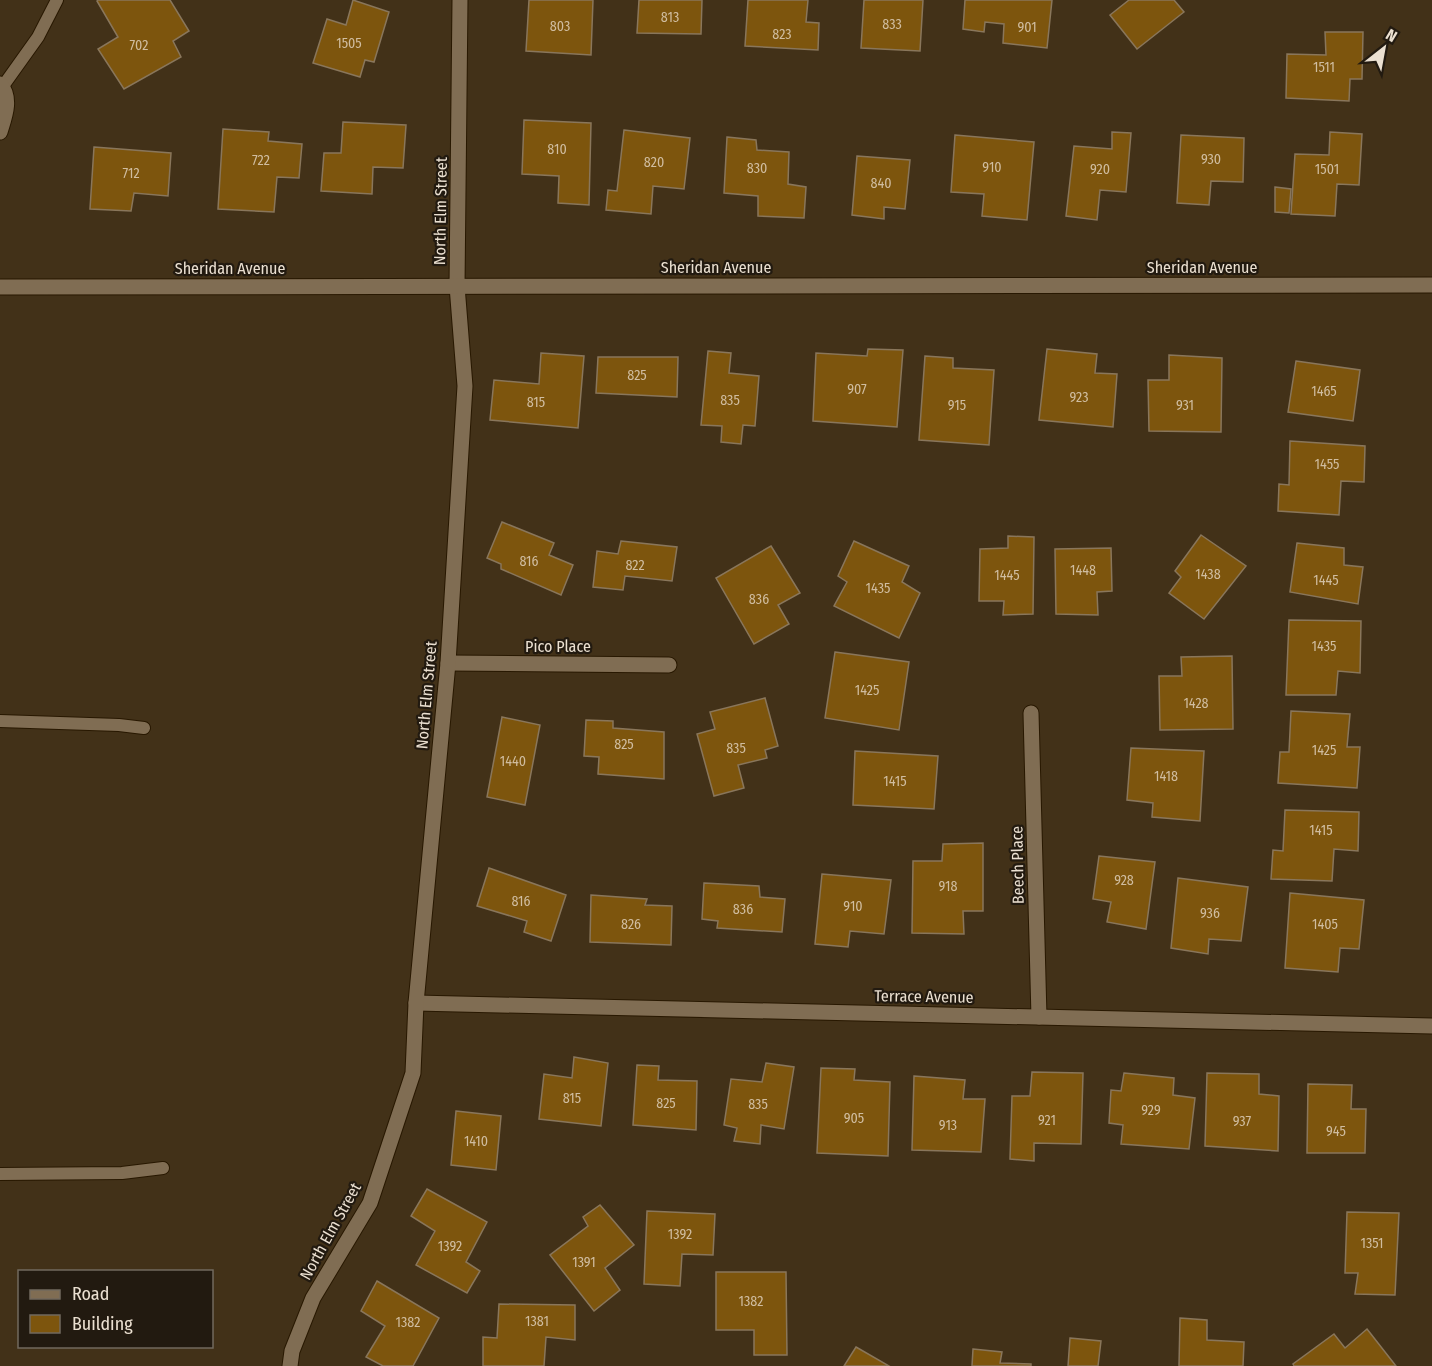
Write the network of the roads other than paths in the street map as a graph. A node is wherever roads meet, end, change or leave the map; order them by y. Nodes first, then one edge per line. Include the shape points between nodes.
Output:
1 (57, 0) edge
2 (460, 0) edge
3 (1, 85) edge
4 (0, 132) edge
5 (1432, 285) edge
6 (457, 286) junction
7 (0, 287) edge
8 (448, 663) junction
9 (669, 665) dead end
10 (1031, 713) dead end
11 (0, 721) edge
12 (144, 728) dead end
13 (416, 1003) junction
14 (1039, 1017) junction
15 (1432, 1026) edge
16 (163, 1168) dead end
17 (0, 1174) edge
18 (290, 1366) edge

1 - 3 lane via 38,37
2 - 6 street, North Elm Street
3 - 4 street via 8,103
5 - 6 street, Sheridan Avenue
6 - 7 street, Sheridan Avenue
6 - 8 street, North Elm Street via 465,386
8 - 9 street, Pico Place
8 - 13 street, North Elm Street
10 - 14 street, Beech Place
11 - 12 lane
13 - 14 street, Terrace Avenue
13 - 18 street, North Elm Street via 412,1073 370,1203 313,1298
14 - 15 street, Terrace Avenue
16 - 17 lane via 122,1173

